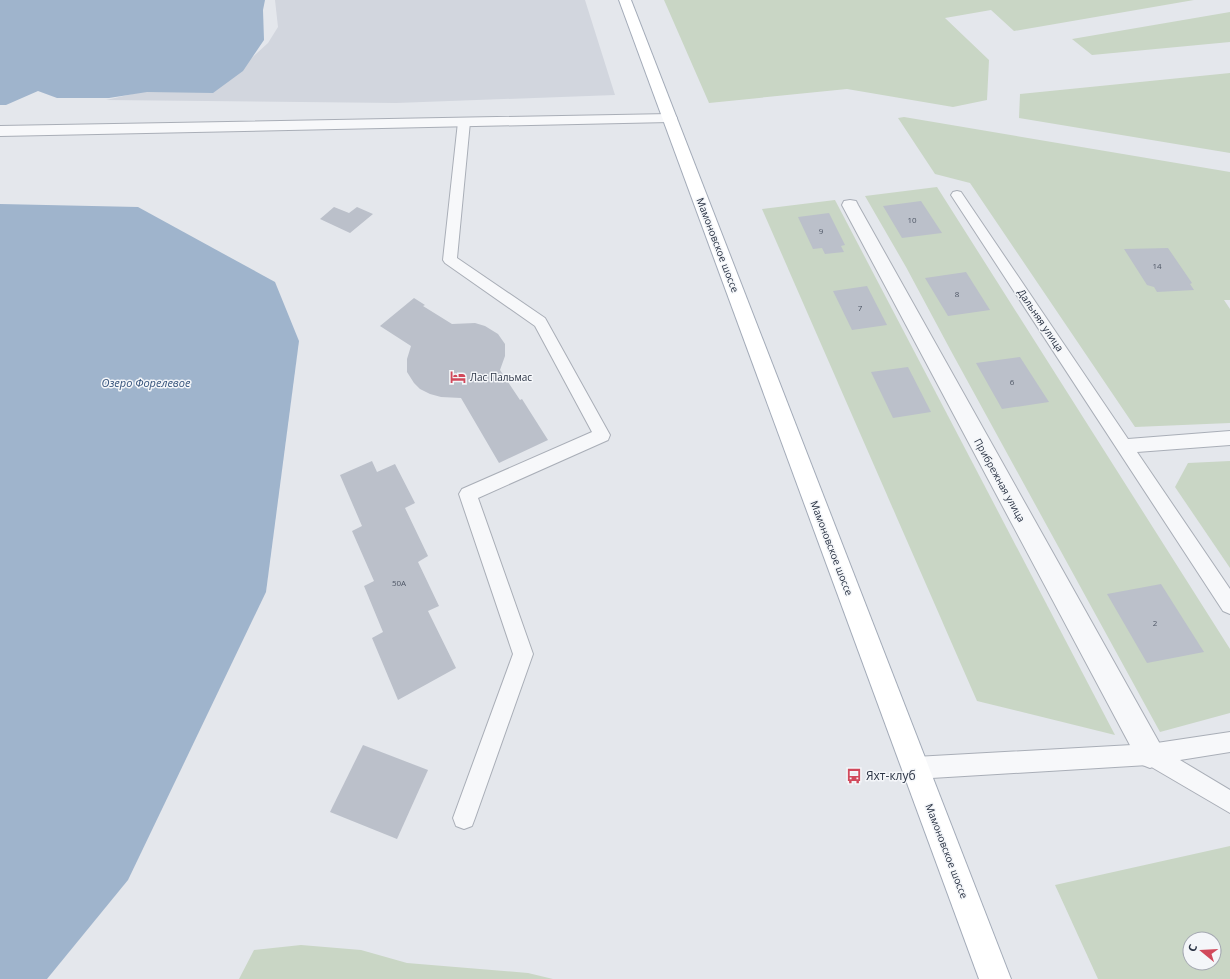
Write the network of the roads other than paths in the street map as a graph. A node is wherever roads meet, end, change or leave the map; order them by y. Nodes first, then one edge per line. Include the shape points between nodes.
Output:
1 (625, 0) edge
2 (670, 118) junction
3 (464, 122) junction
4 (0, 131) edge
5 (957, 195) dead end
6 (850, 205) dead end
7 (1230, 438) edge
8 (1124, 446) junction
9 (1230, 605) edge
10 (1230, 742) edge
11 (1150, 754) junction
12 (915, 768) junction
13 (1230, 802) edge
14 (464, 818) dead end
15 (995, 979) edge

1 - 2 main road, Мамоновское шоссе
2 - 3 street
2 - 12 main road, Мамоновское шоссе
3 - 4 street
3 - 14 lane via 450,260 540,322 602,435 468,494 523,654
5 - 8 lane, Дальняя улица
6 - 11 street, Прибрежная улица
7 - 8 lane
8 - 9 lane, Дальняя улица
10 - 11 lane
11 - 12 lane
11 - 13 lane
12 - 15 main road, Мамоновское шоссе

